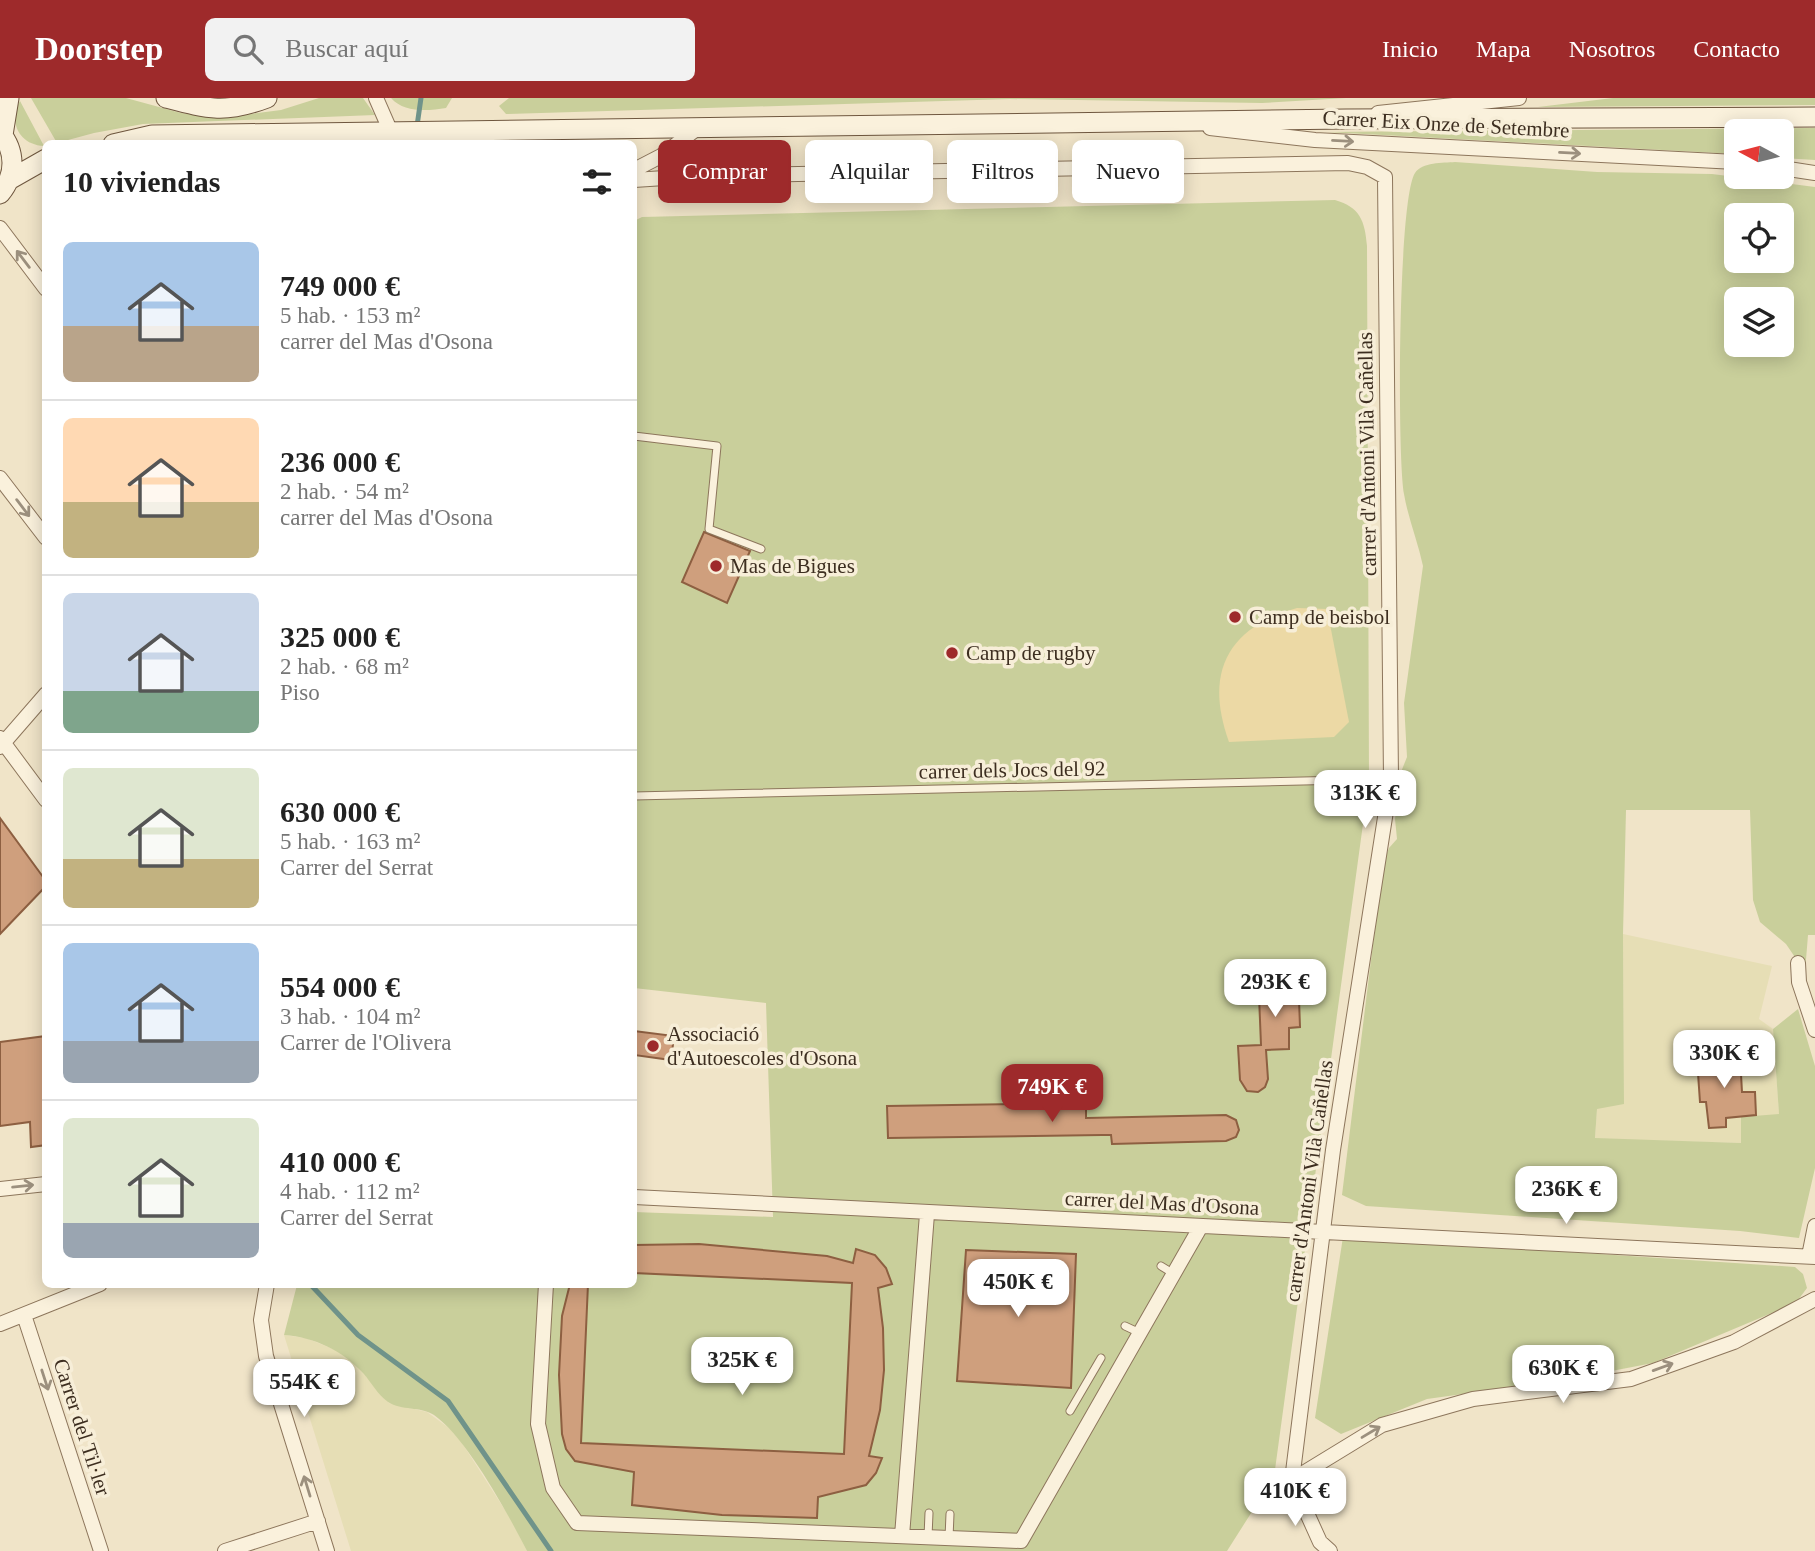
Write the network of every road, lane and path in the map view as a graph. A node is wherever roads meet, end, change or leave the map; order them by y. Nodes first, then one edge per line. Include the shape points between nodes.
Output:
1 (7, 98) edge
2 (166, 98) edge
3 (267, 98) edge
4 (376, 98) edge
5 (1519, 98) edge
6 (0, 103) edge
7 (1815, 117) edge
8 (1346, 119) junction
9 (1153, 122) junction
10 (699, 127) junction
11 (396, 130) junction
12 (491, 130) junction
13 (4, 138) edge
14 (130, 140) edge
15 (505, 140) edge
16 (682, 140) edge
17 (42, 157) edge
18 (658, 158) edge
19 (42, 161) edge
20 (1724, 161) edge
21 (637, 168) edge
22 (1794, 170) edge
23 (1815, 173) edge
24 (791, 175) edge
25 (1385, 177) joint
26 (658, 179) edge
27 (637, 180) edge
28 (5, 187) edge
29 (0, 228) edge
30 (42, 284) edge
31 (637, 436) edge
32 (0, 478) edge
33 (42, 533) edge
34 (761, 550) dead end
35 (42, 698) edge
36 (1, 742) edge
37 (1391, 779) junction
38 (42, 795) edge
39 (637, 796) edge
40 (1798, 962) dead end
41 (1815, 1030) edge
42 (42, 1184) edge
43 (0, 1189) edge
44 (637, 1197) edge
45 (927, 1214) junction
46 (1201, 1226) junction
47 (1815, 1226) edge
48 (1321, 1232) junction
49 (1812, 1256) edge
50 (90, 1288) edge
51 (266, 1288) edge
52 (546, 1288) edge
53 (1815, 1299) edge
54 (24, 1315) junction
55 (0, 1324) edge
56 (1125, 1326) dead end
57 (1140, 1334) junction
58 (1101, 1358) dead end
59 (1070, 1411) dead end
60 (1292, 1480) junction
61 (929, 1513) dead end
62 (950, 1514) dead end
63 (318, 1521) junction
64 (902, 1536) junction
65 (928, 1537) junction
66 (949, 1538) junction
67 (100, 1551) edge
68 (225, 1551) edge
69 (327, 1551) edge
70 (1330, 1551) edge

1 - 6 street
1 - 13 street
2 - 3 street via 220,110
4 - 11 street
5 - 8 street, Carrer Eix Onze de Setembre via 1400,108
7 - 8 street, Carrer Eix Onze de Setembre
8 - 9 street, Carrer Eix Onze de Setembre
9 - 10 street, Carrer Eix Onze de Setembre
9 -> 20 street, Carrer Eix Onze de Setembre via 1315,139
10 - 12 street, Carrer Eix Onze de Setembre
10 - 16 street
11 - 12 street, Carrer Eix Onze de Setembre
11 - 14 street, Carrer Eix Onze de Setembre via 152,135
12 - 15 street
13 - 17 street
13 - 28 street via 13,164
18 - 21 street
19 - 28 street
22 - 23 street
24 - 25 street, Carrer Eix Onze de Setembre via 1348,163
25 - 37 street, carrer d'Antoni Vilà Cañellas
26 - 27 street, Carrer Eix Onze de Setembre
30 -> 29 street
31 - 34 lane via 717,446 709,529
32 -> 33 street
35 - 36 street
36 - 38 street
37 - 39 lane, carrer dels Jocs del 92
37 - 48 street, carrer d'Antoni Vilà Cañellas
40 - 41 street via 1799,982
43 -> 42 street
44 - 45 street, carrer del Mas d'Osona
45 - 46 street, carrer del Mas d'Osona
45 - 64 street
46 - 48 street, carrer del Mas d'Osona
46 - 57 street via 1167,1270
47 - 49 street
48 - 49 street, carrer del Mas d'Osona
48 - 60 street, carrer d'Antoni Vilà Cañellas
50 - 54 street
63 -> 51 street via 266,1356 261,1320
52 - 64 street via 538,1424 553,1488 577,1523
60 -> 53 street via 1382,1425 1473,1399 1631,1379 1734,1342
54 - 55 street
54 -> 67 street, Carrer del Til·ler
56 - 57 lane
57 - 66 street via 1021,1541
58 - 59 lane
60 - 70 street via 1320,1542
61 - 65 lane
62 - 66 lane
63 - 68 street
63 - 69 street
64 - 65 street
65 - 66 street

